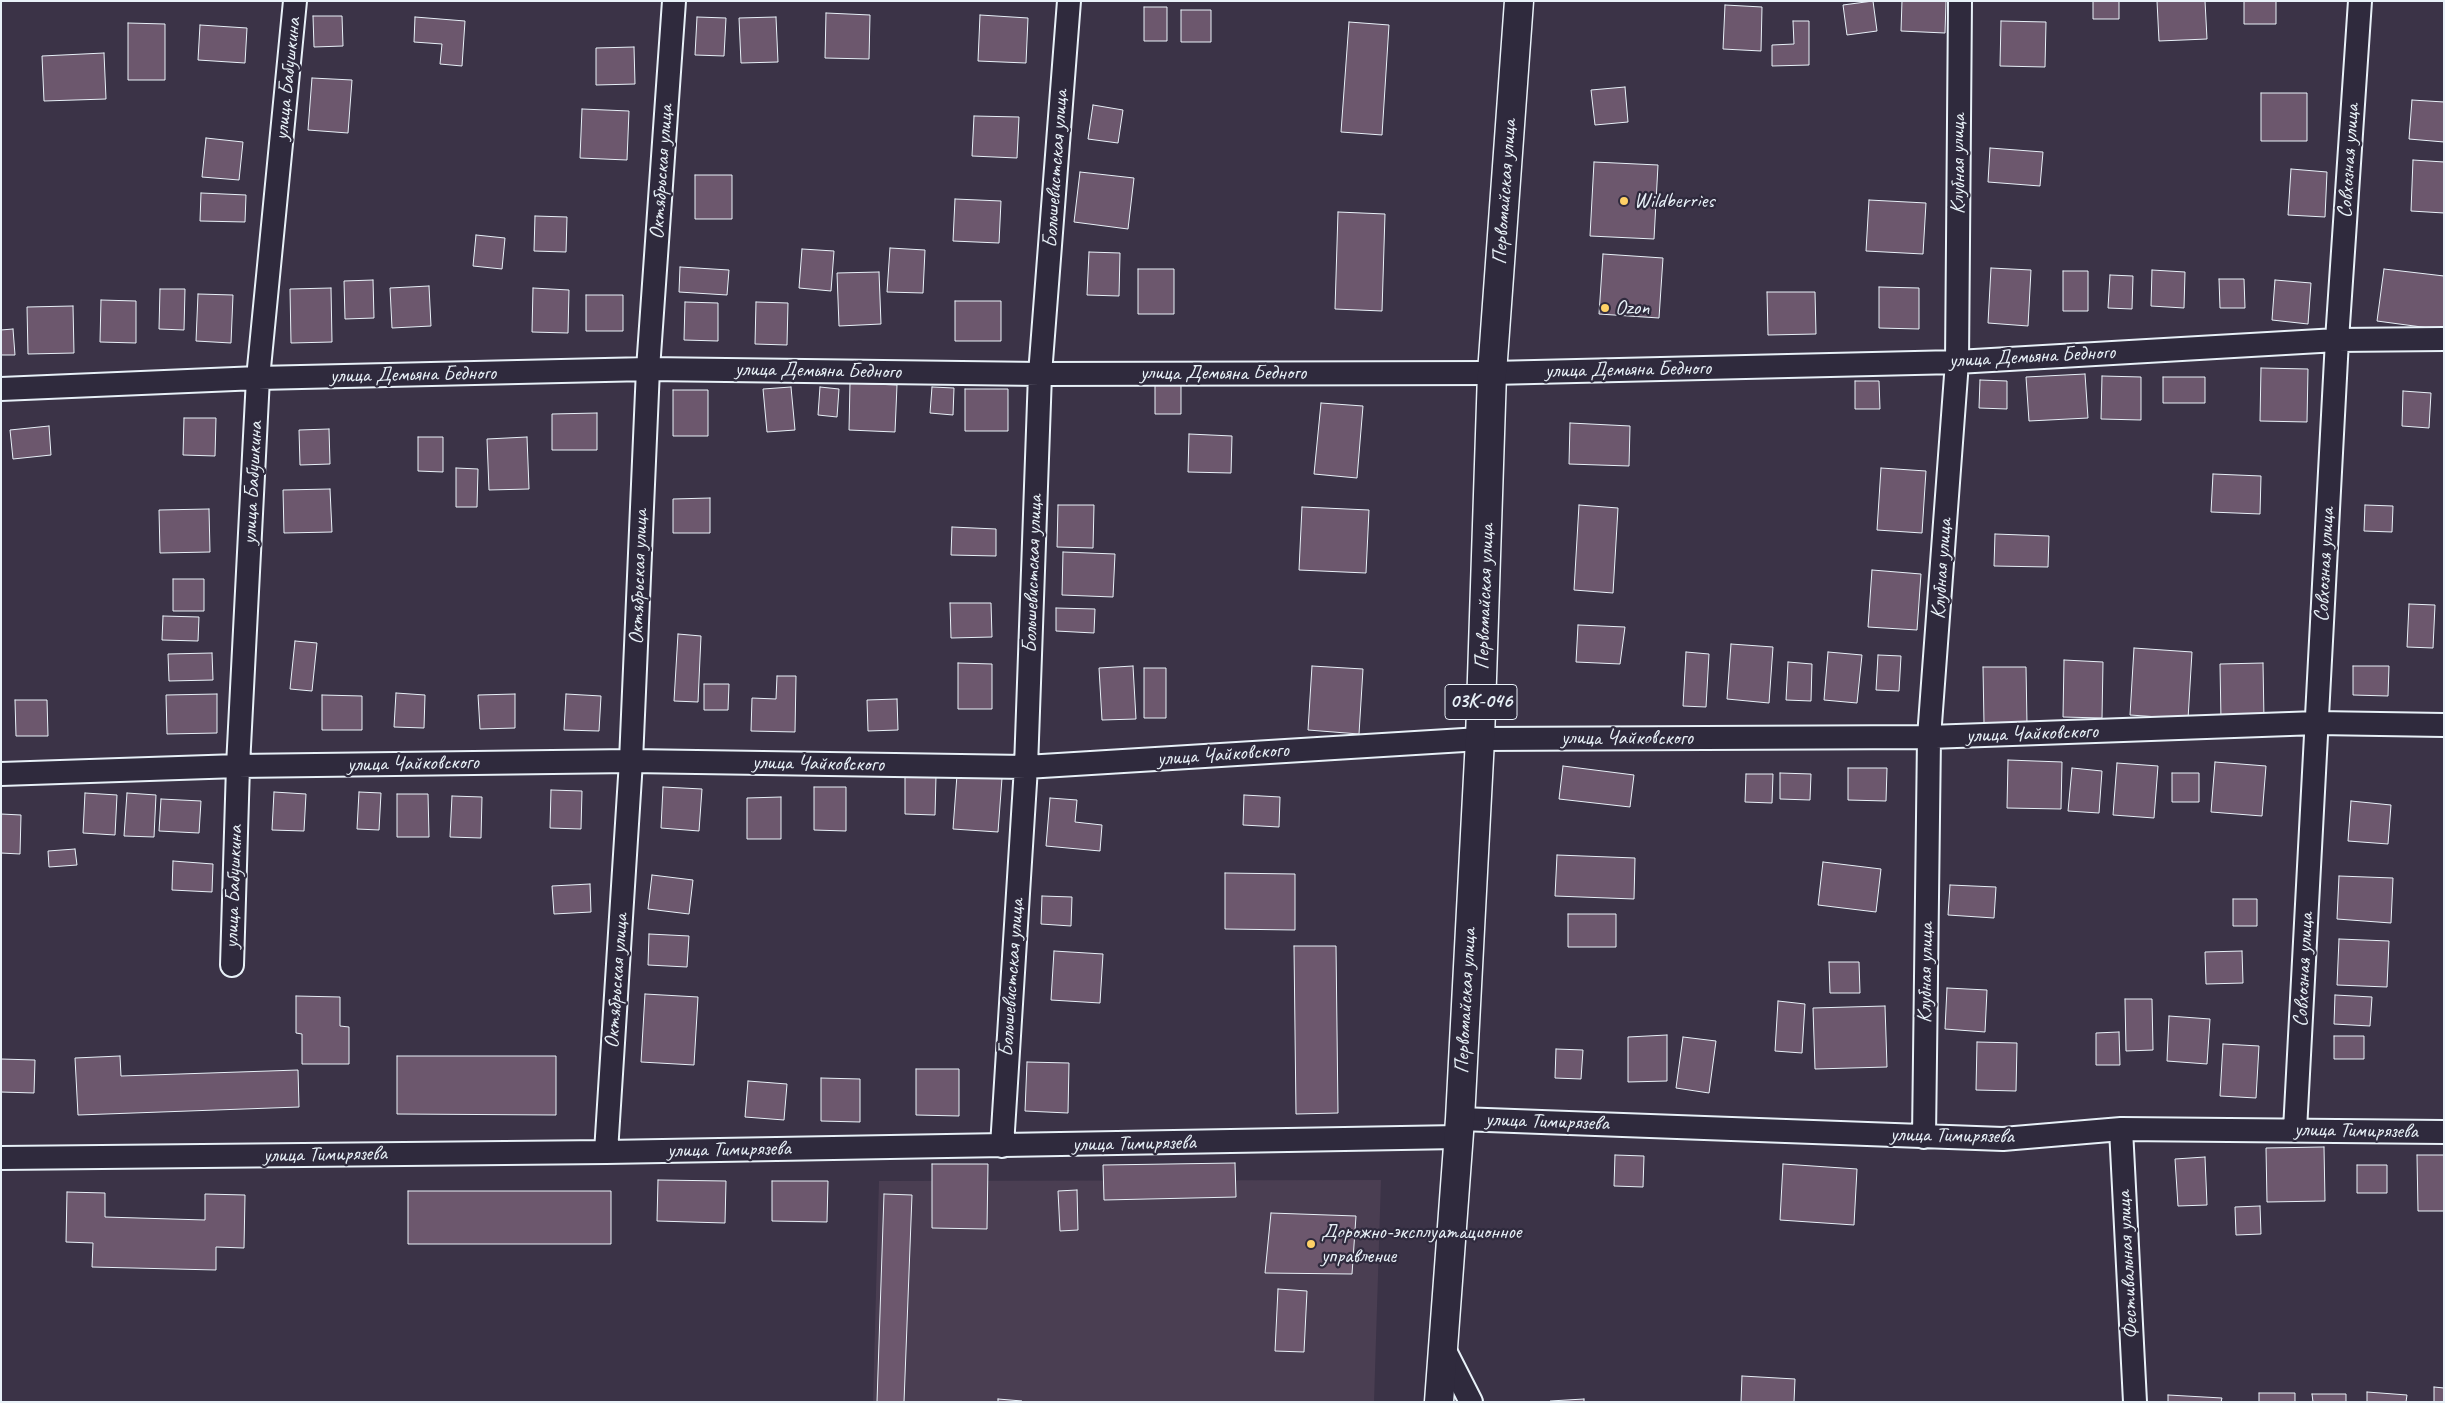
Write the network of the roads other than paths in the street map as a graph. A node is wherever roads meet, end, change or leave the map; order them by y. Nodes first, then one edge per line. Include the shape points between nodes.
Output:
1 (296, 1) edge
2 (674, 1) edge
3 (1068, 1) edge
4 (1520, 1) edge
5 (1960, 1) edge
6 (2360, 1) edge
7 (2444, 339) edge
8 (2337, 340) junction
9 (1957, 362) junction
10 (648, 369) junction
11 (1492, 373) junction
12 (1040, 374) junction
13 (258, 378) junction
14 (1, 389) edge
15 (2317, 724) junction
16 (2444, 724) edge
17 (1930, 737) junction
18 (1480, 739) junction
19 (632, 761) junction
20 (238, 766) junction
21 (1026, 767) junction
22 (1, 774) edge
23 (232, 965) dead end
24 (1459, 1128) junction
25 (2121, 1129) junction
26 (2295, 1130) junction
27 (2444, 1132) edge
28 (1924, 1137) junction
29 (1002, 1146) junction
30 (606, 1152) junction
31 (1, 1158) edge
32 (1442, 1343) junction
33 (1439, 1402) edge
34 (1471, 1402) edge
35 (2135, 1402) edge

1 - 13 street, улица Бабушкина
2 - 10 street, Октябрьская улица
3 - 12 street, Большевистская улица
4 - 11 main road, Первомайская улица / 03К-046
5 - 9 street, Клубная улица
6 - 8 street, Совхозная улица
7 - 8 street, улица Демьяна Бедного
8 - 9 street, улица Демьяна Бедного
8 - 15 street, Совхозная улица
9 - 11 street, улица Демьяна Бедного
9 - 17 street, Клубная улица
10 - 12 street, улица Демьяна Бедного
10 - 13 street, улица Демьяна Бедного
10 - 19 street, Октябрьская улица
11 - 12 street, улица Демьяна Бедного
11 - 18 main road, Первомайская улица / 03К-046
12 - 21 street, Большевистская улица
13 - 14 street, улица Демьяна Бедного
13 - 20 street, улица Бабушкина
15 - 16 street, улица Чайковского
15 - 17 street, улица Чайковского
15 - 26 street, Совхозная улица
17 - 18 street, улица Чайковского
17 - 28 street, Клубная улица
18 - 21 street, улица Чайковского
18 - 24 main road, Первомайская улица / 03К-046
19 - 20 street, улица Чайковского
19 - 21 street, улица Чайковского
19 - 30 street, Октябрьская улица
20 - 22 street, улица Чайковского
20 - 23 street, улица Бабушкина
21 - 29 street, Большевистская улица
24 - 28 street, улица Тимирязева
24 - 29 street, улица Тимирязева
24 - 32 main road, Первомайская улица / 03К-046
25 - 26 street, улица Тимирязева
25 - 28 street, улица Тимирязева via 2003,1139
25 - 35 street, Фестивальная улица
26 - 27 street, улица Тимирязева
29 - 30 street, улица Тимирязева
30 - 31 street, улица Тимирязева
32 - 33 main road, Первомайская улица / 03К-046
32 - 34 street

